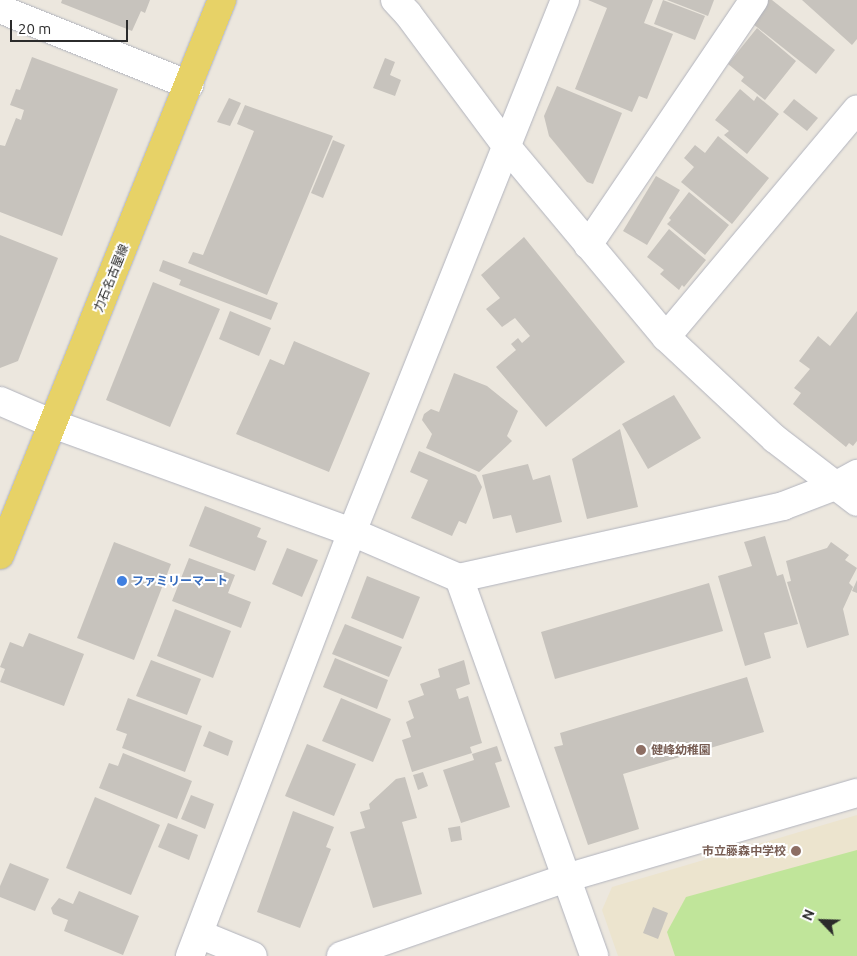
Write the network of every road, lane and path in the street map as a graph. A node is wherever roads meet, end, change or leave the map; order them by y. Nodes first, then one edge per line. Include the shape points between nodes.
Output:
1 (222, 0) edge
2 (396, 0) edge
3 (565, 0) edge
4 (754, 0) edge
5 (0, 9) edge
6 (189, 85) junction
7 (857, 109) edge
8 (507, 147) junction
9 (588, 245) junction
10 (666, 338) junction
11 (0, 401) edge
12 (53, 424) junction
13 (846, 480) edge
14 (857, 502) edge
15 (352, 532) junction
16 (0, 555) edge
17 (459, 578) junction
18 (857, 794) edge
19 (566, 878) junction
20 (195, 945) edge
21 (253, 956) edge
22 (341, 956) edge
23 (594, 956) edge

1 - 6 main road, 力石名古屋線
2 - 8 street
3 - 8 street
4 - 9 street
5 - 6 street
6 - 12 main road, 力石名古屋線
7 - 10 street
8 - 9 street
8 - 15 street
9 - 10 street
10 - 13 street via 775,439
11 - 12 street
12 - 15 street
12 - 16 main road, 力石名古屋線
13 - 14 street
13 - 17 street via 783,506
15 - 17 street
15 - 20 street
17 - 19 street
18 - 19 street
19 - 22 street
19 - 23 street
20 - 21 street

